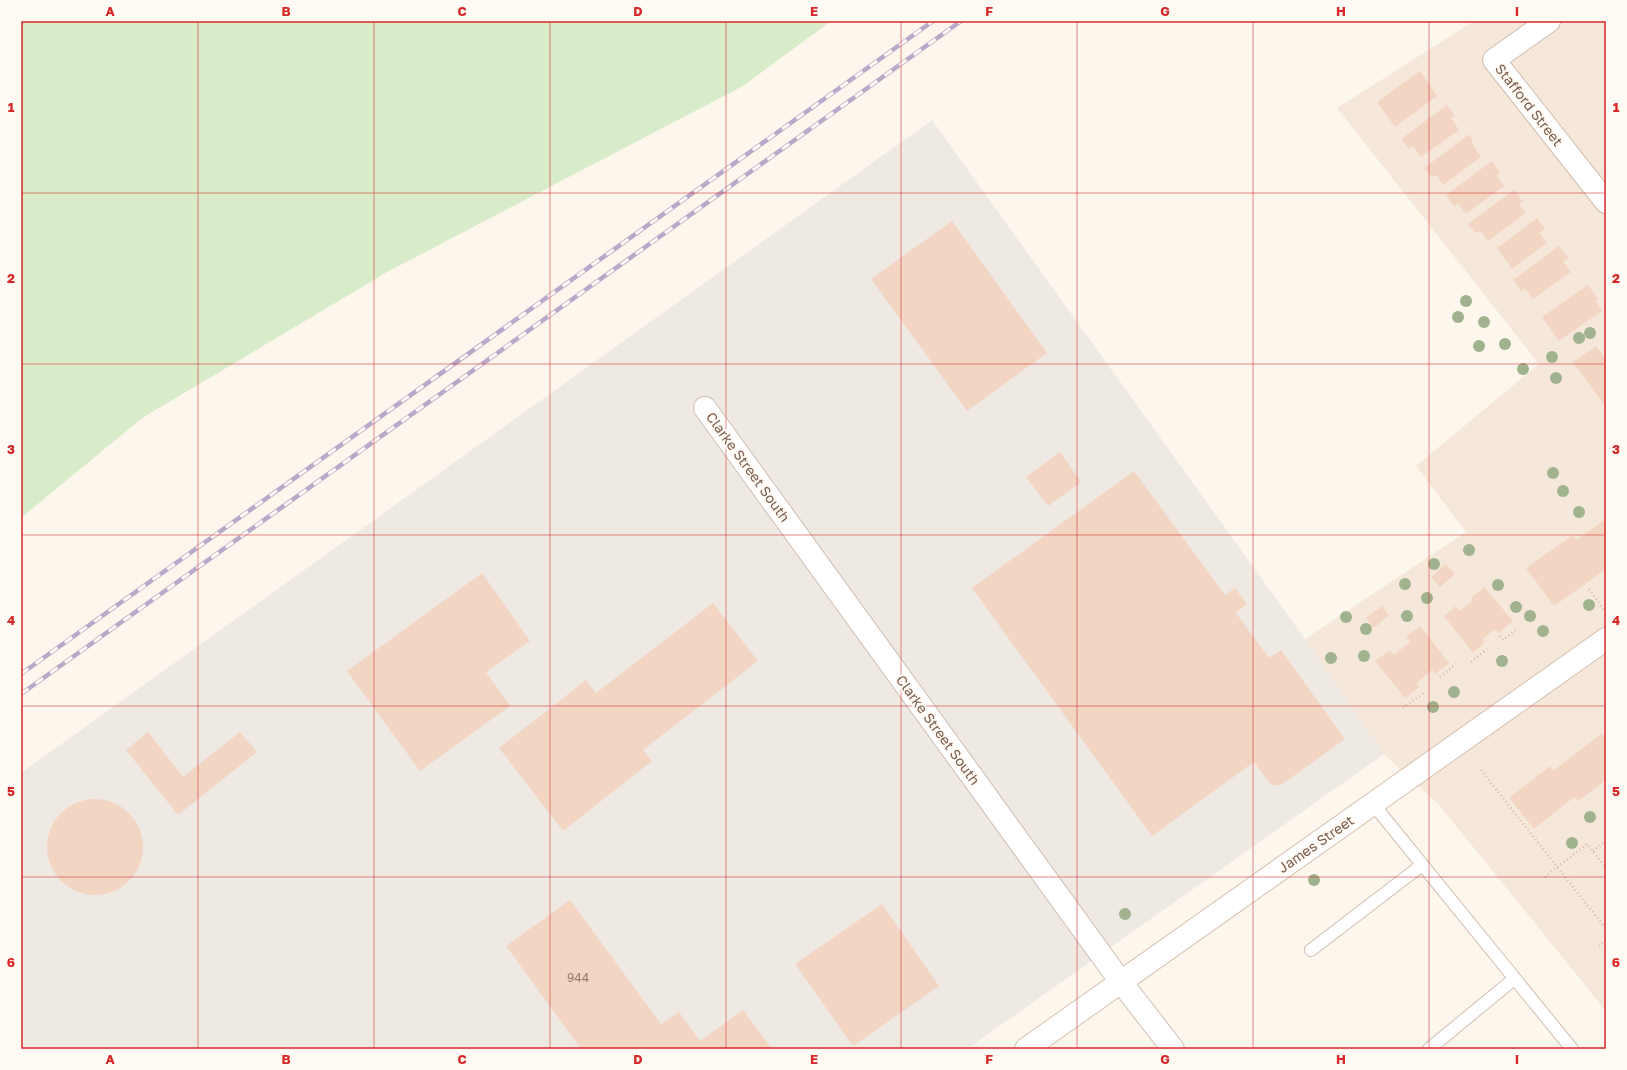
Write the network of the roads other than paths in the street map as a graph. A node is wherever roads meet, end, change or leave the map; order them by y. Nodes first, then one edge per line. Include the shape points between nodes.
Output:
1 (1549, 21) edge
2 (1606, 202) edge
3 (705, 408) dead end
4 (1606, 639) edge
5 (1373, 804) junction
6 (1422, 865) junction
7 (1311, 950) dead end
8 (1514, 979) junction
9 (1120, 982) junction
10 (1026, 1049) edge
11 (1174, 1049) edge
12 (1429, 1049) edge
13 (1572, 1049) edge

1 - 2 street, Stafford Street via 1494,60
3 - 9 street, Clarke Street South
4 - 5 street, James Street
5 - 6 lane
5 - 9 street, James Street
6 - 7 lane
6 - 8 lane
8 - 12 lane
8 - 13 lane
9 - 10 street, James Street
9 - 11 street, Clarke Street South

